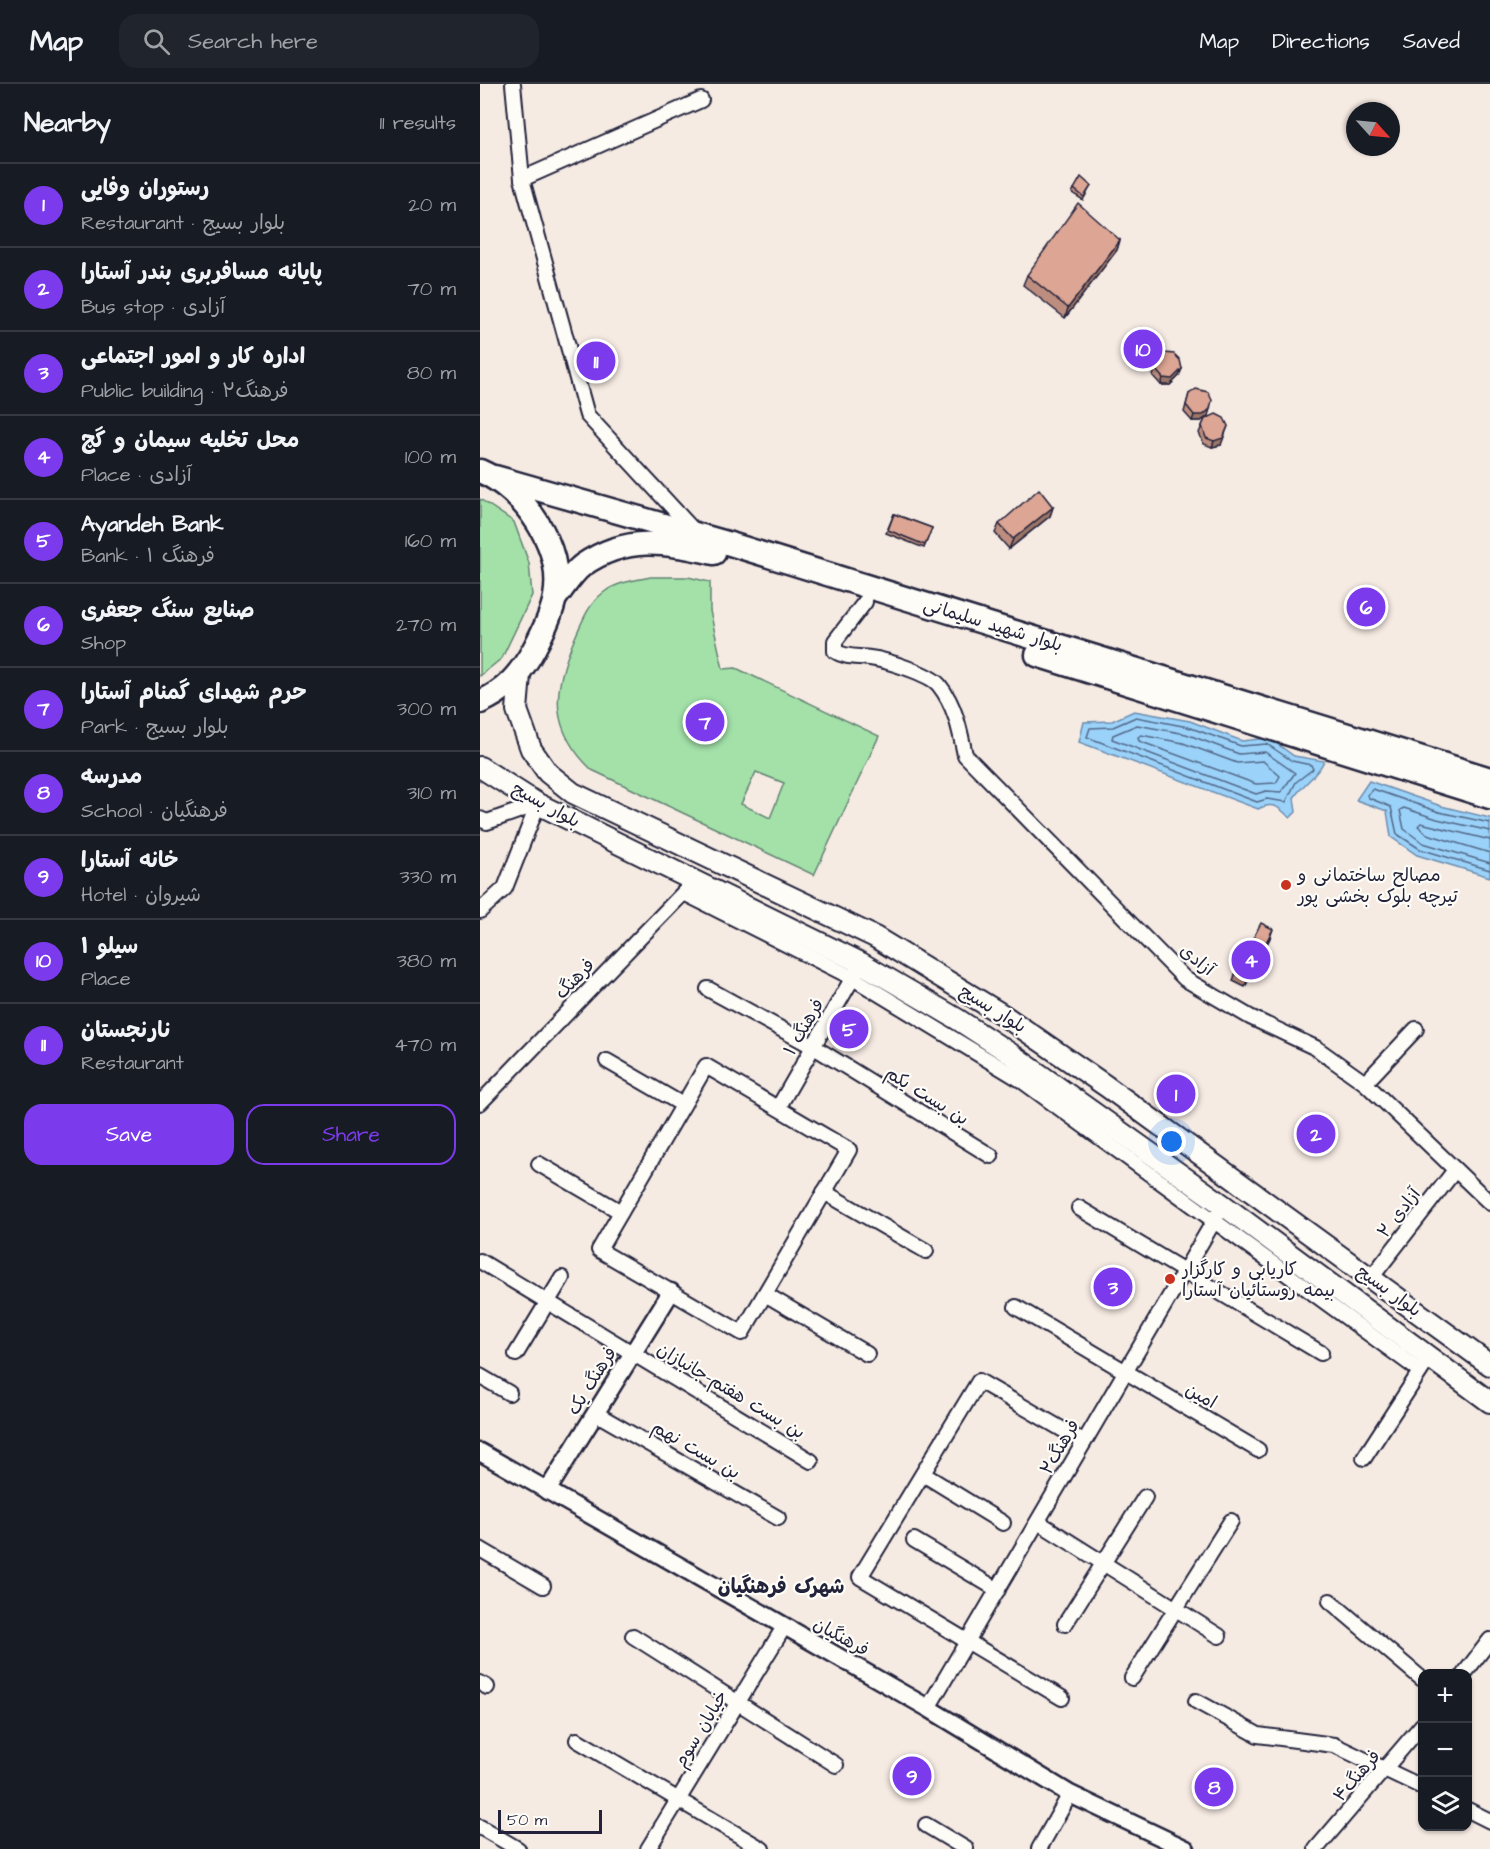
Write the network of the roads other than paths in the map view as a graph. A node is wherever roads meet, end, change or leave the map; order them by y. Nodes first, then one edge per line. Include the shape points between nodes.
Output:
1 (513, 84) edge
2 (701, 100) dead end
3 (522, 179) junction
4 (487, 474) edge
5 (696, 534) junction
6 (556, 597) junction
7 (865, 602) junction
8 (520, 675) junction
9 (480, 702) edge
10 (480, 767) edge
11 (1490, 779) edge
12 (1490, 797) edge
13 (538, 804) junction
14 (480, 819) edge
15 (690, 886) junction
16 (480, 911) edge
17 (875, 938) junction
18 (857, 971) junction
19 (708, 989) dead end
20 (1416, 1029) dead end
21 (814, 1047) junction
22 (607, 1061) dead end
23 (1365, 1083) junction
24 (480, 1103) edge
25 (683, 1105) junction
26 (778, 1108) junction
27 (991, 1156) dead end
28 (539, 1164) dead end
29 (1455, 1170) junction
30 (824, 1191) junction
31 (1490, 1203) edge
32 (1079, 1208) dead end
33 (621, 1212) junction
34 (1218, 1213) junction
35 (927, 1251) dead end
36 (480, 1261) edge
37 (1184, 1271) junction
38 (562, 1278) dead end
39 (1371, 1278) junction
40 (671, 1292) junction
41 (765, 1294) junction
42 (548, 1301) junction
43 (1016, 1307) dead end
44 (632, 1352) junction
45 (1321, 1353) dead end
46 (516, 1354) dead end
47 (867, 1354) dead end
48 (1425, 1364) junction
49 (1490, 1365) edge
50 (1125, 1373) junction
51 (480, 1376) edge
52 (509, 1393) dead end
53 (1490, 1402) edge
54 (595, 1413) junction
55 (1084, 1442) junction
56 (1258, 1450) dead end
57 (480, 1452) edge
58 (1364, 1458) dead end
59 (811, 1461) dead end
60 (922, 1474) junction
61 (547, 1491) junction
62 (1145, 1497) dead end
63 (778, 1518) dead end
64 (1231, 1521) dead end
65 (1038, 1522) junction
66 (1003, 1523) dead end
67 (914, 1540) dead end
68 (480, 1549) edge
69 (1104, 1563) junction
70 (543, 1586) dead end
71 (998, 1590) junction
72 (1330, 1601) dead end
73 (1176, 1609) junction
74 (1065, 1624) dead end
75 (784, 1627) junction
76 (633, 1636) dead end
77 (1219, 1636) dead end
78 (1490, 1640) edge
79 (968, 1641) junction
80 (1468, 1669) edge
81 (1418, 1676) edge
82 (1132, 1678) dead end
83 (1062, 1698) dead end
84 (1196, 1701) dead end
85 (737, 1703) junction
86 (928, 1708) junction
87 (1418, 1730) edge
88 (577, 1740) dead end
89 (836, 1765) dead end
90 (1388, 1769) junction
91 (1418, 1785) edge
92 (1070, 1794) junction
93 (679, 1799) junction
94 (1472, 1812) edge
95 (1490, 1821) edge
96 (926, 1825) dead end
97 (480, 1827) edge
98 (518, 1849) edge
99 (648, 1849) edge
100 (762, 1849) edge
101 (966, 1849) edge
102 (1038, 1849) edge
103 (1186, 1849) edge
104 (1316, 1849) edge

1 - 3 street
2 - 3 street
3 - 5 street via 587,415
4 - 5 highway, بلوار شهید سلیمانی
4 - 6 highway via 522,499 542,528 554,561
5 - 11 highway, بلوار شهید سلیمانی
6 - 7 highway, بلوار شهید سلیمانی via 582,565 618,548 643,542 728,557
6 - 8 highway via 541,637
7 - 12 highway, بلوار شهید سلیمانی
7 - 23 street, آزادی via 835,641 835,651 905,668 938,684 957,719 964,755 1185,979 1250,1017 1316,1048
8 - 9 highway
8 - 17 main road, بلوار بسیج via 517,710 531,749 548,773 573,793
10 - 13 main road, بلوار بسیج
13 - 14 street via 487,822
13 - 15 main road, بلوار بسیج
13 - 16 street via 505,888
15 - 18 main road, بلوار بسیج
15 - 24 street, فرهنگ
17 - 18 main road
17 - 39 main road, بلوار بسیج via 1041,1040
18 - 21 street, فرهنگ ۱
18 - 34 main road, بلوار بسیج via 1011,1054
19 - 21 street, بن بست یکم
20 - 23 street
21 - 26 street, فرهنگ ۱
21 - 27 street, بن بست یکم
22 - 25 street
23 - 29 street, آزادی
25 - 26 street via 706,1066
25 - 33 street
26 - 30 street via 849,1150
28 - 33 street
29 - 31 street, آزادی
29 - 39 street, آزادی ۲
30 - 35 street
30 - 41 street
32 - 37 street
33 - 40 street via 599,1250
34 - 37 street, فرهنگ۲
34 - 48 main road, بلوار بسیج
36 - 42 street, بن بست هفتم-جانبازان
37 - 45 street
37 - 50 street, فرهنگ۲
38 - 42 street
39 - 49 main road, بلوار بسیج
40 - 41 street via 742,1333
40 - 44 street, فرهنگ یک
41 - 47 street
42 - 44 street, بن بست هفتم-جانبازان
42 - 46 street
43 - 50 street, امین
44 - 54 street, فرهنگ یک
44 - 59 street, بن بست هفتم-جانبازان
48 - 53 main road, بلوار بسیج
48 - 58 street
50 - 55 street, فرهنگ۲
50 - 56 street, امین
51 - 52 street
54 - 61 street, فرهنگ یک
54 - 63 street, بن بست نهم
55 - 60 street via 979,1381
55 - 65 street, فرهنگ۲
57 - 61 street, فرهنگیان
60 - 66 street
60 - 79 street via 860,1577
61 - 75 street, فرهنگیان
62 - 69 street
64 - 73 street
65 - 69 street
65 - 71 street, فرهنگ۲
67 - 71 street
68 - 70 street
69 - 73 street
69 - 74 street
71 - 79 street, فرهنگ۲
72 - 81 street
73 - 77 street
73 - 82 street
75 - 85 street, خیابان سوم
75 - 86 street, فرهنگیان
76 - 85 street
78 - 80 street
79 - 83 street
79 - 86 street, فرهنگ۲
84 - 90 street via 1258,1735 1334,1745
85 - 89 street
85 - 93 street, خیابان سوم
86 - 92 street, فرهنگیان
87 - 90 street, فرهنگ۴
88 - 93 street
90 - 91 street
90 - 104 street, فرهنگ۴
92 - 102 street
92 - 103 street, فرهنگیان
93 - 99 street, خیابان سوم
93 - 100 street
94 - 95 street
96 - 101 street
97 - 98 street

